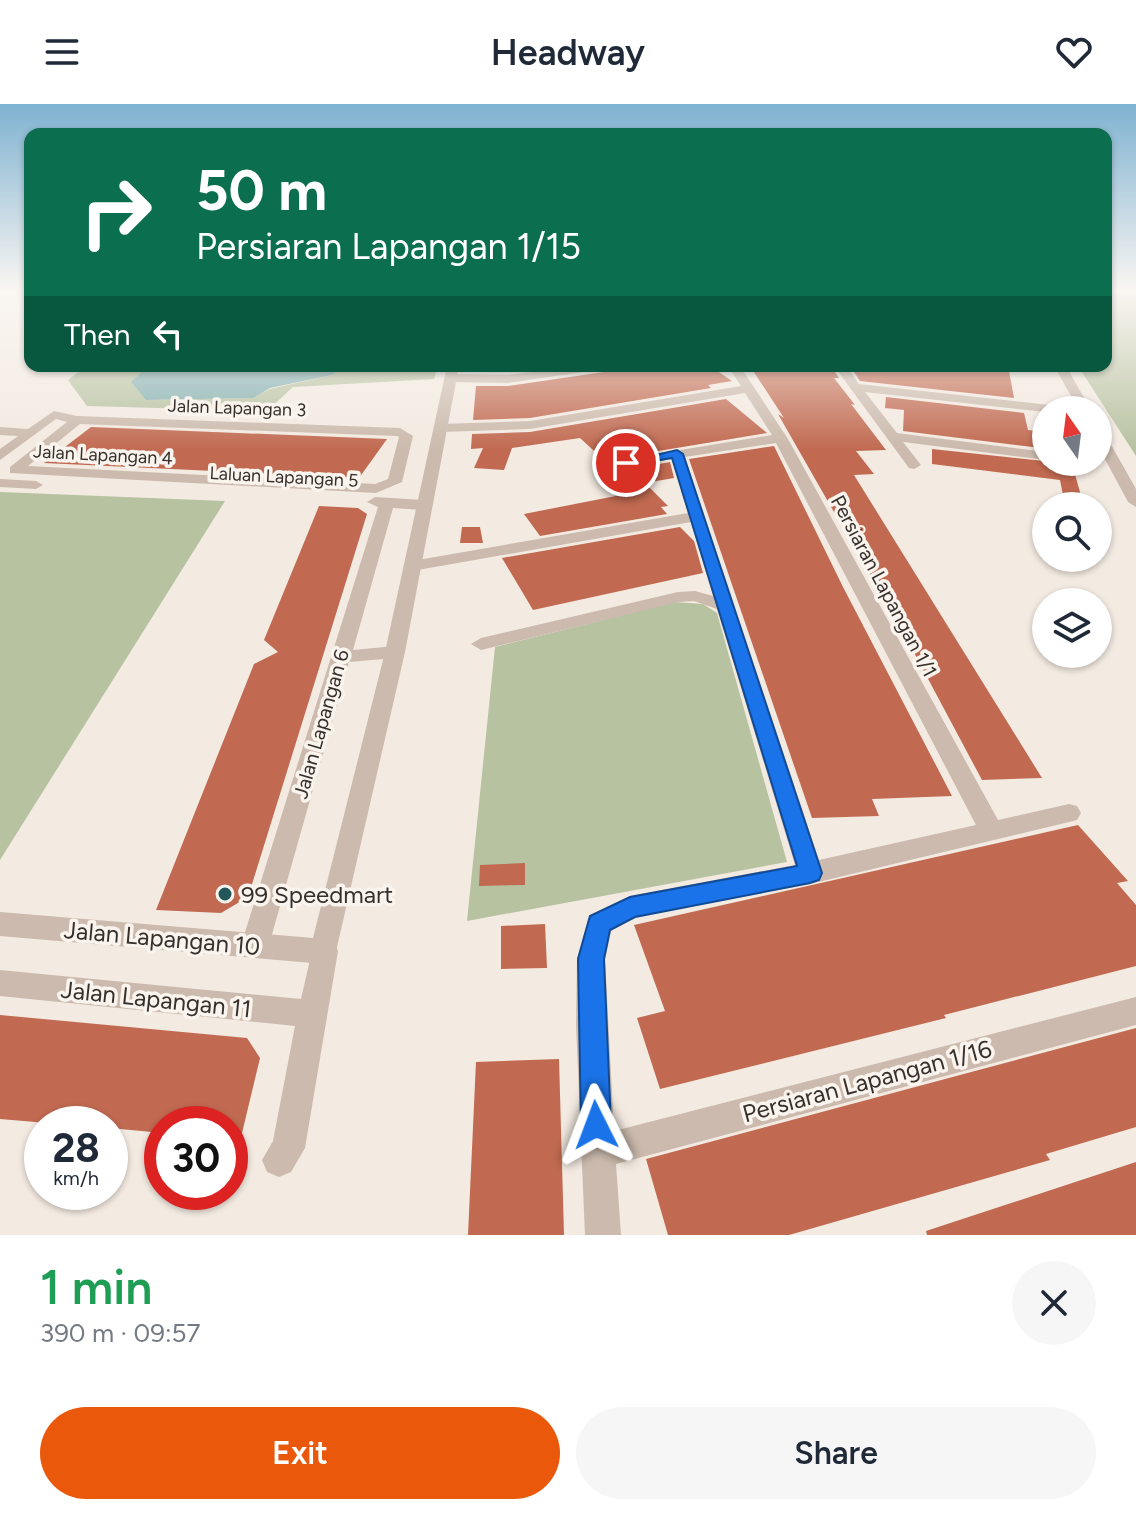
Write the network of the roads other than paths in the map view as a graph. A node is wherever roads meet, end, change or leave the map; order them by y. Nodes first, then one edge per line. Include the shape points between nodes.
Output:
1 (452, 372) edge
2 (560, 372) edge
3 (738, 372) edge
4 (845, 372) edge
5 (1063, 372) edge
6 (856, 387) junction
7 (748, 389) junction
8 (1077, 396) edge
9 (1032, 407) edge
10 (72, 419) junction
11 (440, 428) junction
12 (0, 431) edge
13 (32, 433) junction
14 (892, 436) junction
15 (781, 439) junction
16 (677, 454) junction
17 (1032, 454) edge
18 (0, 456) edge
19 (1112, 459) edge
20 (914, 465) dead end
21 (601, 467) dead end
22 (0, 483) edge
23 (381, 496) junction
24 (1136, 502) edge
25 (423, 505) junction
26 (698, 516) junction
27 (412, 566) junction
28 (725, 606) junction
29 (481, 644) dead end
30 (395, 652) junction
31 (341, 657) junction
32 (1069, 813) dead end
33 (991, 830) junction
34 (810, 873) junction
35 (0, 924) edge
36 (255, 945) junction
37 (324, 951) junction
38 (0, 983) edge
39 (1136, 1011) edge
40 (313, 1014) junction
41 (597, 1152) junction
42 (279, 1160) dead end
43 (603, 1235) edge

1 - 2 street via 508,379
1 - 11 street
3 - 7 street, Persiaran Lapangan 1/1
4 - 6 street
5 - 8 street
6 - 9 street
6 - 14 street
7 - 11 street via 530,425
7 - 15 street, Persiaran Lapangan 1/1
10 - 13 street via 54,415
10 - 23 street, Jalan Lapangan 3 via 405,434 395,482
10 - 23 street, Jalan Lapangan 4 via 14,468
11 - 25 street
12 - 13 street
13 - 18 street
14 - 17 street
14 - 20 street
15 - 16 street
15 - 33 street, Persiaran Lapangan 1/1
16 - 21 street
16 - 26 street
19 - 24 street
22 - 23 street, Laluan Lapangan 5
23 - 25 street, Laluan Lapangan 5
23 - 31 street, Jalan Lapangan 6
25 - 27 street
26 - 27 street
26 - 28 street
27 - 30 street
28 - 29 street via 695,596 678,597
28 - 34 street
30 - 31 street
30 - 37 street
31 - 36 street, Jalan Lapangan 6
32 - 33 street
33 - 34 street
34 - 41 street via 630,907 599,924 591,959
35 - 36 street, Jalan Lapangan 10
36 - 37 street, Jalan Lapangan 10
37 - 40 street
38 - 40 street, Jalan Lapangan 11
39 - 41 street, Persiaran Lapangan 1/16
40 - 42 street via 288,1148
41 - 43 street

